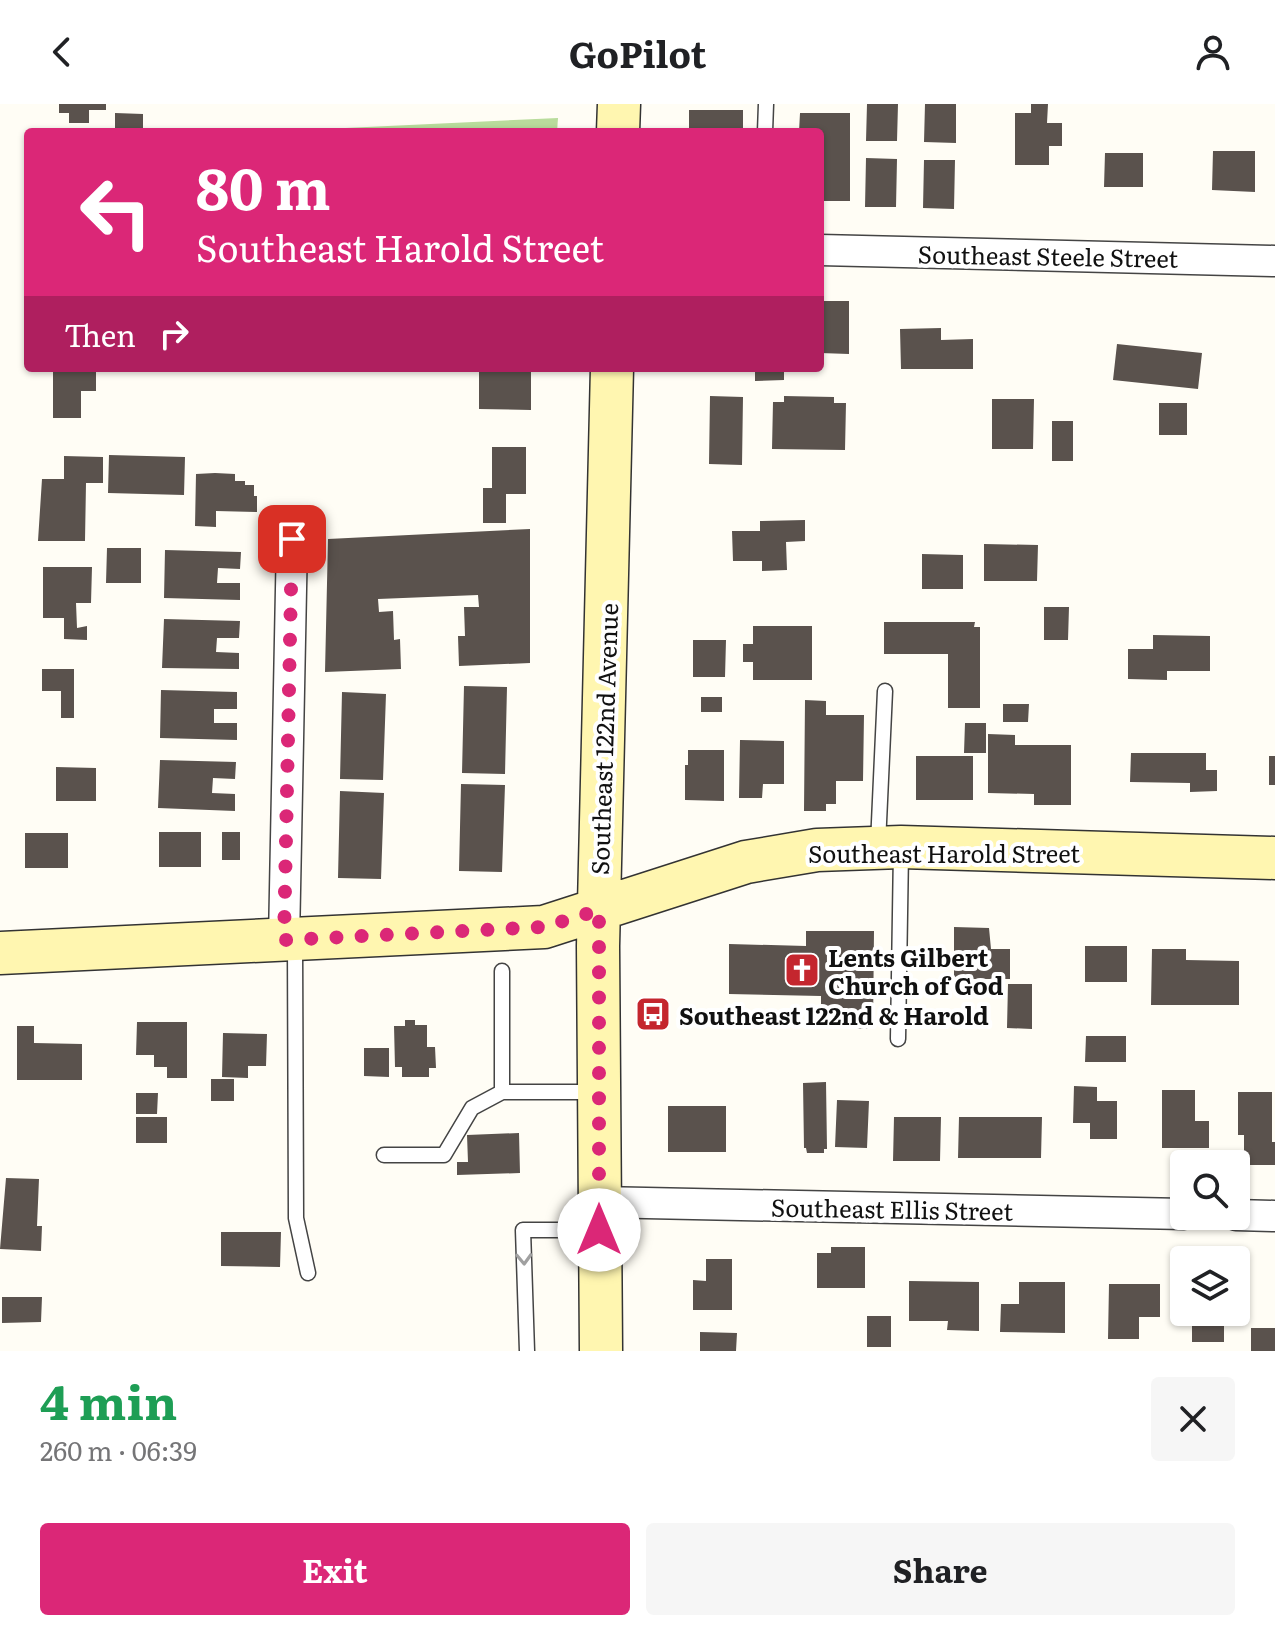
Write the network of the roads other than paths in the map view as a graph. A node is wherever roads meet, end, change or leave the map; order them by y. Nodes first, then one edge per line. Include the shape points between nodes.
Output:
1 (619, 104) edge
2 (766, 104) edge
3 (618, 128) edge
4 (765, 128) edge
5 (824, 250) edge
6 (1275, 261) edge
7 (612, 372) edge
8 (292, 539) dead end
9 (885, 691) dead end
10 (890, 848) junction
11 (1275, 858) edge
12 (599, 910) junction
13 (290, 940) junction
14 (0, 953) edge
15 (502, 971) dead end
16 (898, 1039) dead end
17 (502, 1092) junction
18 (599, 1092) junction
19 (384, 1155) dead end
20 (1170, 1214) edge
21 (1250, 1215) edge
22 (599, 1216) junction
23 (1275, 1216) edge
24 (308, 1273) dead end
25 (527, 1351) edge
26 (601, 1351) edge

1 - 3 street
2 - 4 lane
5 - 6 street, Southeast Steele Street
7 - 12 street, Southeast 122nd Avenue
8 - 13 street
9 - 10 lane
10 - 11 street, Southeast Harold Street
10 - 12 street, Southeast Harold Street via 769,857
10 - 16 lane
12 - 13 street, Southeast Harold Street via 544,927
12 - 18 street, Southeast 122nd Avenue
13 - 14 street, Southeast Harold Street
13 - 24 lane via 296,1218
15 - 17 lane
17 - 18 lane
17 - 19 lane via 472,1108 444,1155
18 - 22 street, Southeast 122nd Avenue
20 - 22 street, Southeast Ellis Street
21 - 23 street
22 -> 25 lane via 523,1230
22 - 26 street, Southeast 122nd Avenue

